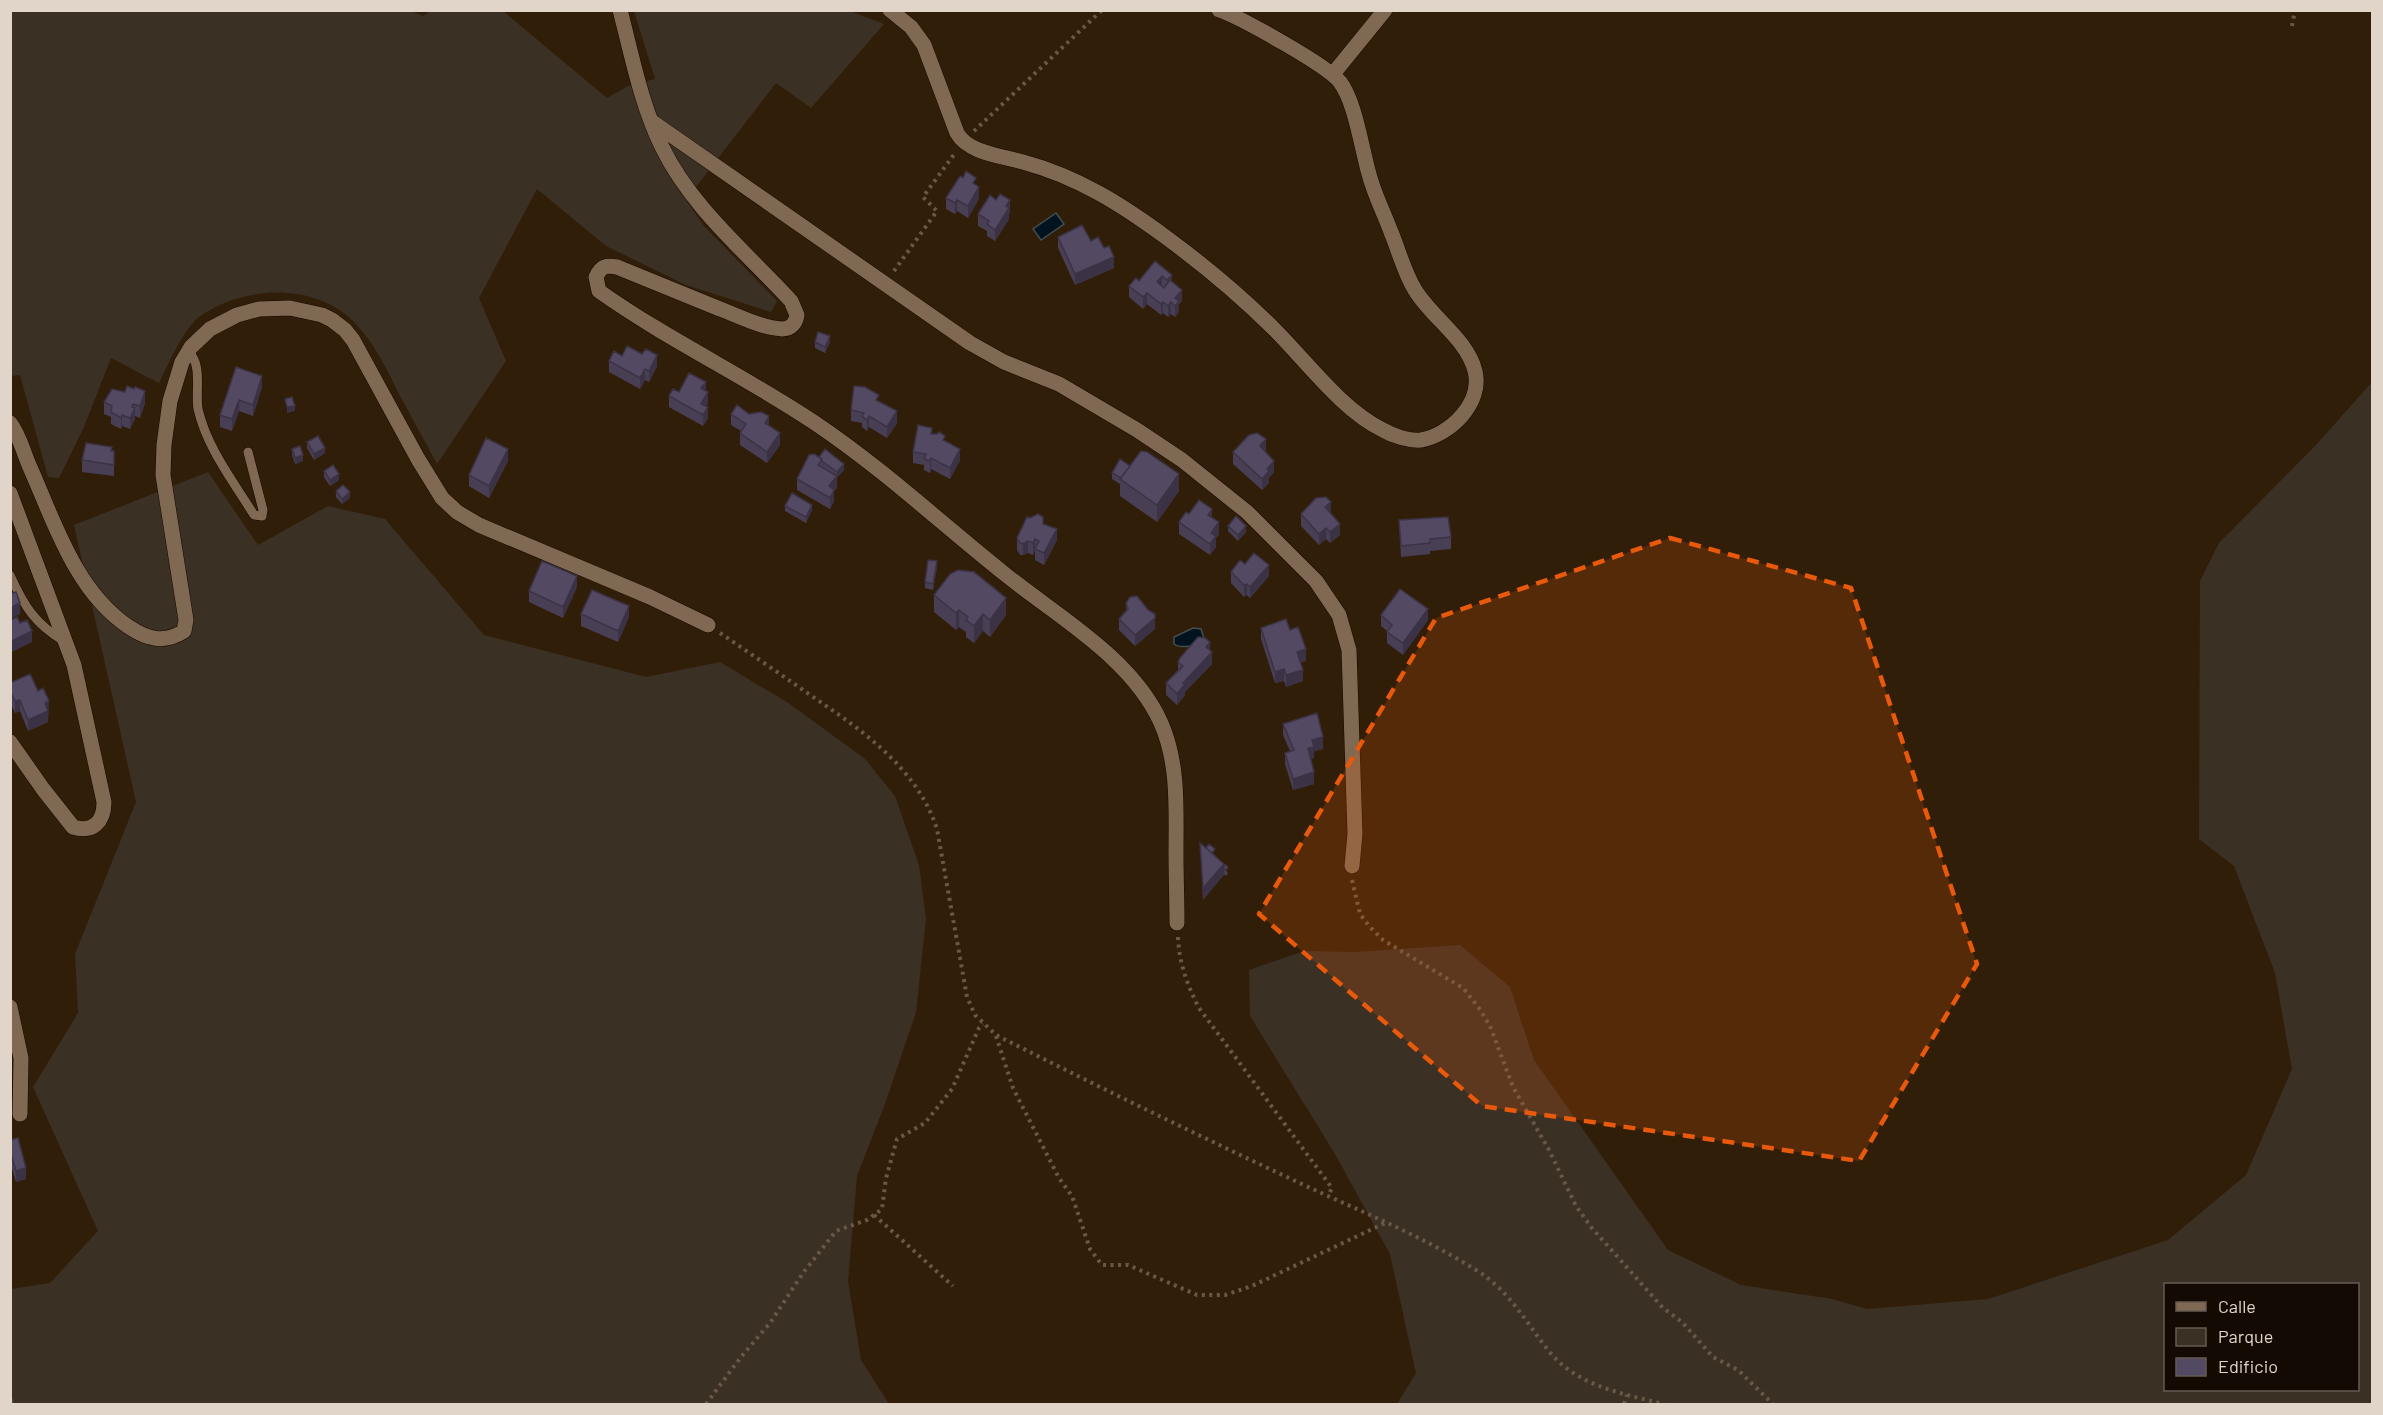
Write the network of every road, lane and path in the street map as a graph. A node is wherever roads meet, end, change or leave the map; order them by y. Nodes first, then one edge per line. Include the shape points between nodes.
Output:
1 (620, 10) edge
2 (890, 10) edge
3 (1102, 10) edge
4 (1219, 10) edge
5 (1385, 10) edge
6 (2295, 10) edge
7 (2292, 26) dead end
8 (1333, 74) junction
9 (651, 121) junction
10 (963, 142) junction
11 (884, 285) junction
12 (188, 352) junction
13 (10, 423) edge
14 (249, 452) dead end
15 (10, 493) edge
16 (10, 575) edge
17 (708, 625) joint
18 (66, 642) junction
19 (10, 742) edge
20 (1352, 866) joint
21 (1177, 923) joint
22 (10, 1007) edge
23 (982, 1024) junction
24 (996, 1035) junction
25 (20, 1114) dead end
26 (1328, 1196) junction
27 (874, 1215) junction
28 (1386, 1222) junction
29 (954, 1286) dead end
30 (1627, 1395) junction
31 (706, 1404) edge
32 (1624, 1404) edge
33 (1664, 1404) edge
34 (1773, 1404) edge

1 - 9 street
2 - 10 street via 911,27 924,45
3 - 10 path
4 - 8 street
5 - 8 street
6 - 7 path
8 - 10 street via 1346,92 1370,178 1410,280 1424,304 1465,351 1476,373 1474,393 1463,414 1445,430 1420,440 1383,430 1358,414 1231,289 1108,196 1088,185
9 - 11 street
9 - 21 street via 662,148 706,213 791,301 796,320 785,329 768,326 607,265 599,269 596,277 599,291 818,425 1077,627 1116,662 1159,719 1172,757 1176,781
10 - 11 path via 923,197 937,211
11 - 20 street via 979,349 1059,384 1182,460 1247,512 1316,581 1339,615 1350,650 1355,834
12 - 13 street via 170,401 164,445 166,497 186,620 183,631 174,638 161,640 135,631 115,618 90,590 61,538
12 - 14 lane via 196,361 198,405 207,438 254,515 262,516
12 - 17 street via 221,321 259,309 296,309 332,320 353,340 418,459 442,498 457,512
15 - 18 street
16 - 18 lane via 35,619
17 - 23 path via 858,729 886,752 918,788 937,829 967,997
18 - 19 street via 104,802 102,819 87,829 73,827
20 - 34 path via 1356,903 1370,927 1383,940 1463,988 1479,1008 1513,1087 1591,1227 1656,1301 1682,1322 1713,1357 1738,1370
21 - 26 path via 1180,963 1199,1008 1332,1188
22 - 25 street via 21,1058
23 - 24 path
23 - 27 path via 952,1089 925,1123 897,1139 882,1209
24 - 26 path
24 - 28 path via 1013,1088 1072,1196 1090,1249 1102,1265 1128,1264 1197,1295 1225,1295
26 - 28 path
27 - 29 path
27 - 31 path via 836,1231
28 - 30 path via 1478,1270 1522,1312 1549,1351 1568,1369
30 - 32 path
30 - 33 path

